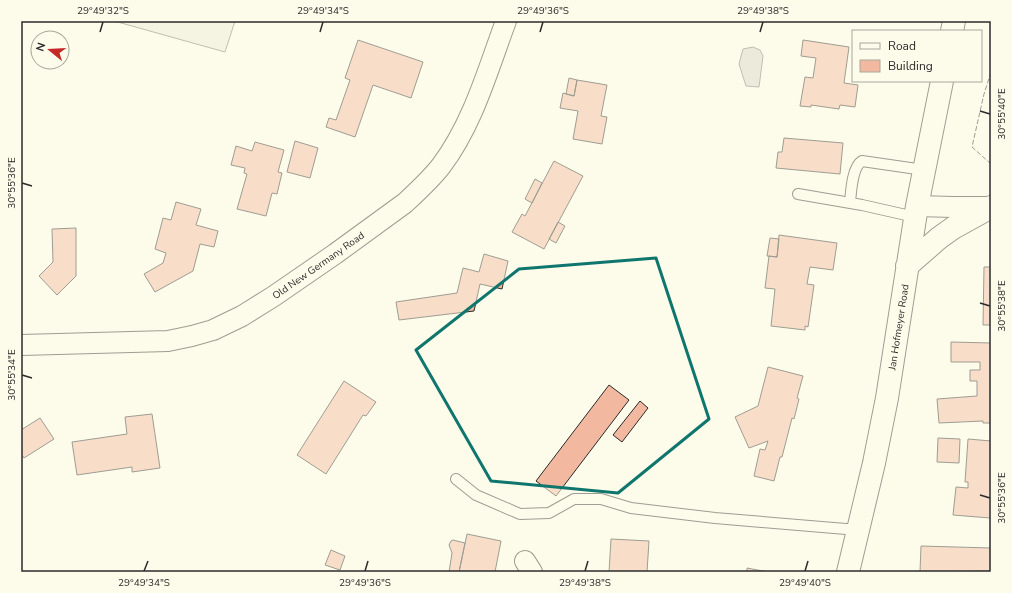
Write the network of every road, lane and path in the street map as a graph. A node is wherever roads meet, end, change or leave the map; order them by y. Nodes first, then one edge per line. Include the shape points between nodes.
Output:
1 (506, 21) edge
2 (942, 82) edge
3 (924, 170) junction
4 (798, 194) dead end
5 (850, 203) junction
6 (991, 207) edge
7 (916, 211) junction
8 (907, 266) junction
9 (21, 345) edge
10 (456, 479) dead end
11 (858, 530) junction
12 (848, 572) edge

1 - 9 street, Old New Germany Road via 475,103 458,140 442,165 405,203 274,296 213,330 168,341
2 - 3 street, Jan Hofmeyer Road
3 - 5 lane via 862,161 855,172
3 - 7 street, Jan Hofmeyer Road
4 - 5 lane
5 - 7 lane
6 - 7 street via 953,207
6 - 8 street via 938,238
7 - 8 street, Jan Hofmeyer Road
8 - 11 street, Jan Hofmeyer Road via 887,398
10 - 11 lane via 476,495 520,514 549,512 574,499 601,499 631,508
11 - 12 street, Jan Hofmeyer Road

